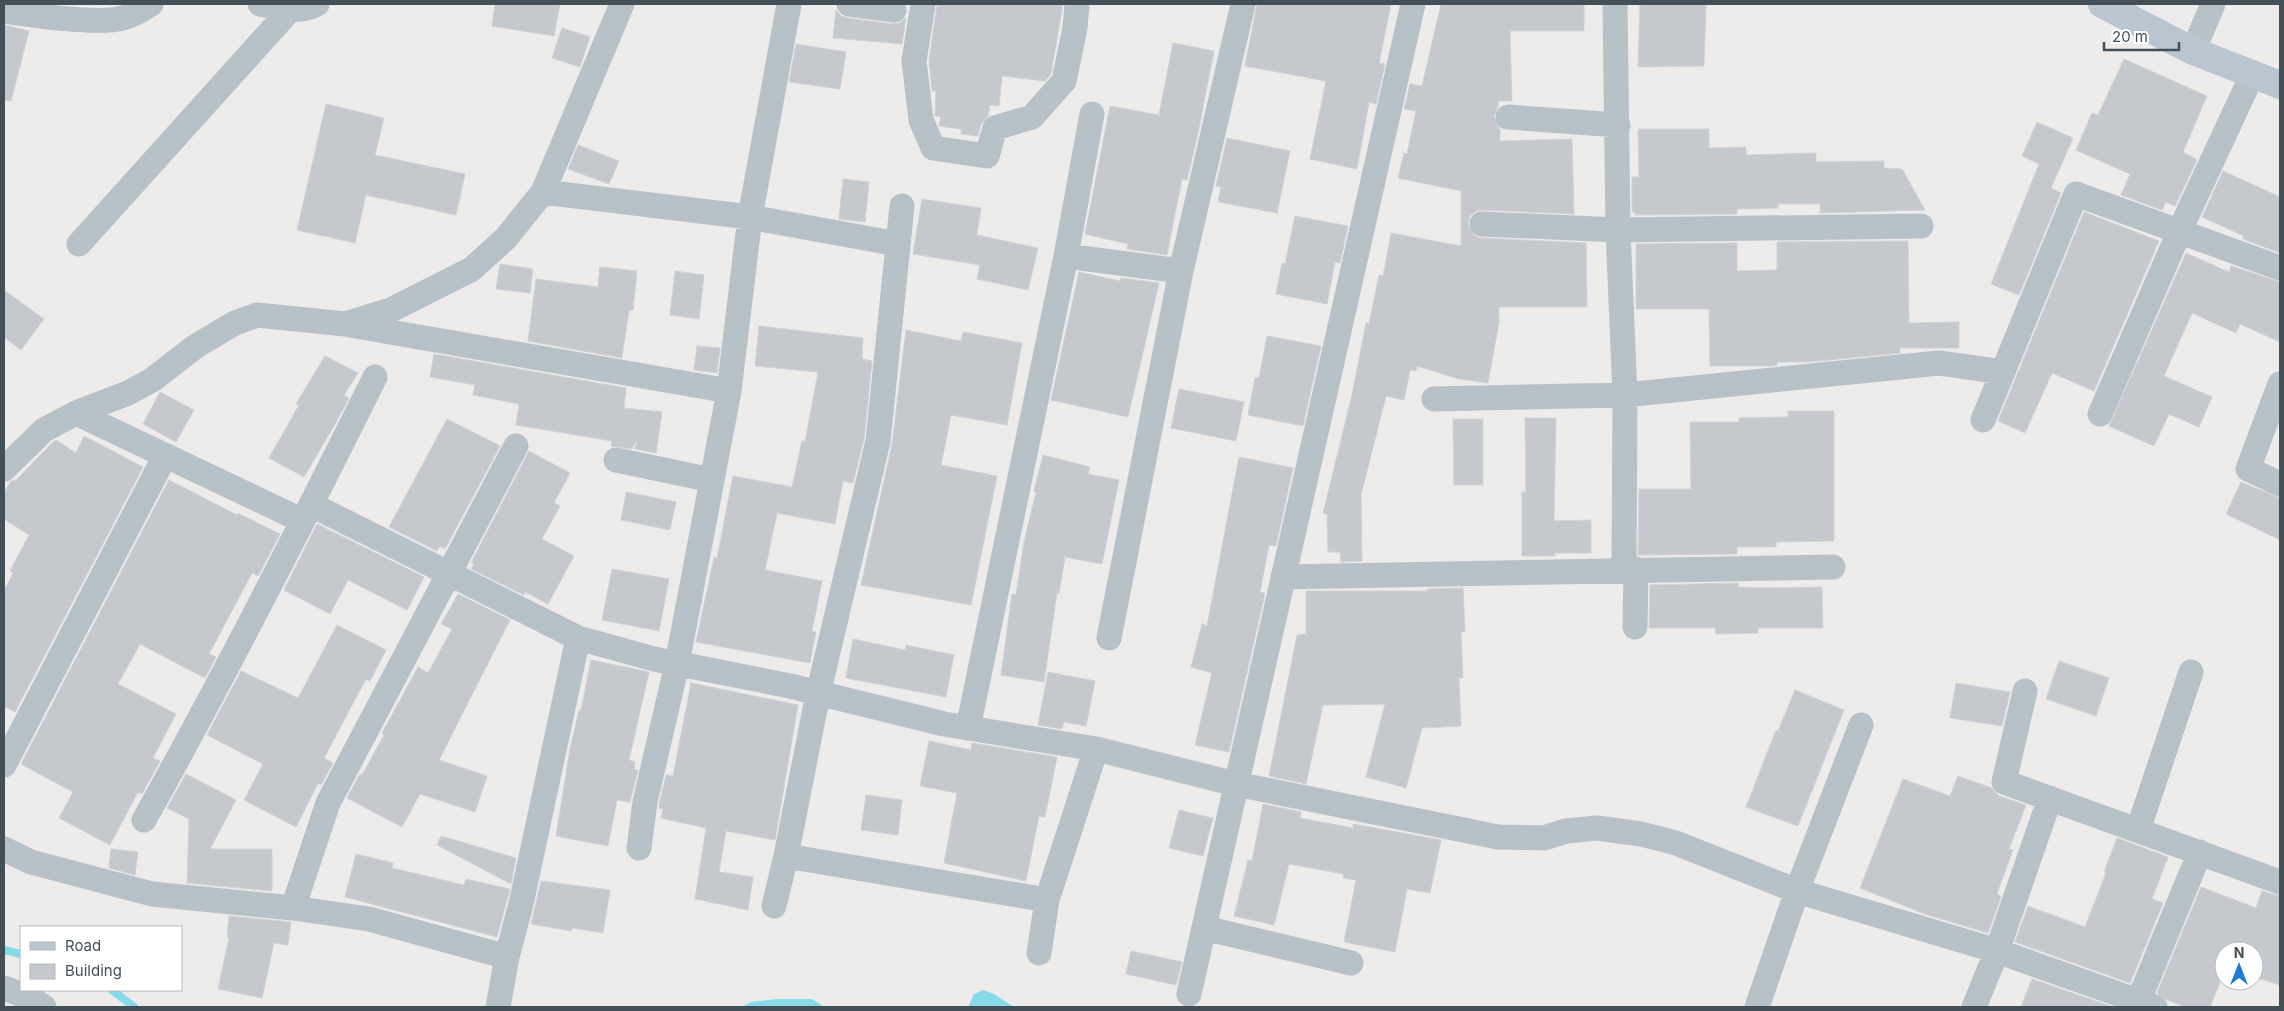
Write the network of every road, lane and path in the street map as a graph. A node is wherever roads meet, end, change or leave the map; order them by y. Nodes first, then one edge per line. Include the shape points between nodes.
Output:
1 (151, 4) edge
2 (260, 4) edge
3 (317, 4) edge
4 (622, 4) edge
5 (789, 4) edge
6 (849, 4) edge
7 (923, 4) edge
8 (1077, 4) edge
9 (1243, 4) edge
10 (1413, 4) edge
11 (1615, 4) edge
12 (2102, 4) edge
13 (2213, 4) edge
14 (290, 10) junction
15 (894, 10) dead end
16 (4, 11) edge
17 (2193, 51) junction
18 (2253, 73) junction
19 (2280, 85) edge
20 (1092, 114) dead end
21 (1508, 117) dead end
22 (1618, 125) junction
23 (543, 192) junction
24 (902, 206) dead end
25 (750, 217) junction
26 (1482, 224) dead end
27 (1921, 226) dead end
28 (1618, 230) junction
29 (2180, 230) junction
30 (79, 244) dead end
31 (898, 244) junction
32 (1066, 256) junction
33 (2280, 268) edge
34 (1182, 271) junction
35 (346, 324) junction
36 (2003, 372) junction
37 (375, 377) dead end
38 (2280, 384) edge
39 (728, 391) junction
40 (1625, 395) junction
41 (1434, 399) dead end
42 (76, 413) junction
43 (2100, 414) dead end
44 (1983, 420) dead end
45 (516, 446) dead end
46 (165, 456) junction
47 (616, 460) dead end
48 (4, 469) edge
49 (712, 480) junction
50 (2280, 484) edge
51 (307, 513) junction
52 (1833, 567) dead end
53 (1630, 569) junction
54 (450, 574) junction
55 (1283, 577) junction
56 (1635, 627) dead end
57 (578, 638) junction
58 (1109, 638) dead end
59 (677, 664) junction
60 (2191, 672) dead end
61 (2025, 691) dead end
62 (818, 694) junction
63 (1861, 725) dead end
64 (968, 728) junction
65 (1096, 749) junction
66 (4, 765) edge
67 (1236, 784) junction
68 (2050, 798) junction
69 (144, 820) dead end
70 (2138, 830) junction
71 (639, 848) dead end
72 (2200, 852) junction
73 (5, 854) edge
74 (786, 856) junction
75 (2278, 873) edge
76 (1797, 891) junction
77 (1047, 900) junction
78 (774, 906) dead end
79 (293, 908) junction
80 (1204, 928) junction
81 (1997, 951) junction
82 (1038, 953) dead end
83 (507, 957) junction
84 (1350, 963) dead end
85 (4, 988) edge
86 (1189, 994) dead end
87 (2143, 1005) edge
88 (44, 1007) edge
89 (498, 1007) edge
90 (1757, 1007) edge
91 (1974, 1007) edge

1 - 16 street via 121,19 84,19
2 - 14 street
3 - 14 street
4 - 23 street
5 - 25 street
6 - 15 street
7 - 8 street via 914,61 921,120 933,148 987,156 995,128 1032,118 1064,81
9 - 34 street
10 - 55 street
11 - 22 street
12 - 17 main road
13 - 17 street
14 - 30 street
17 - 18 main road
18 - 19 main road
18 - 29 street
20 - 32 street
21 - 22 street
22 - 28 street
23 - 25 street
23 - 35 street via 506,238 472,268 391,310
24 - 31 street
25 - 31 street
25 - 39 street
26 - 28 street
27 - 28 street
28 - 40 street
29 - 33 street
29 - 36 street via 2076,194
29 - 43 street
31 - 62 street via 878,441
32 - 34 street
32 - 64 street
34 - 58 street
35 - 39 street
35 - 42 street via 257,315 235,322 196,346 152,380
36 - 40 street via 1939,363
36 - 44 street
37 - 51 street
38 - 50 street via 2248,469
39 - 49 street
40 - 41 street
40 - 53 street
42 - 46 street
42 - 48 street via 44,430
45 - 54 street
46 - 51 street
46 - 66 street
47 - 49 street
49 - 59 street
51 - 54 street
51 - 69 street
52 - 53 street
53 - 55 street
53 - 56 street
54 - 57 street
54 - 79 street via 328,803
55 - 67 street
57 - 59 street
57 - 83 street
59 - 62 street
59 - 71 street via 645,802
60 - 70 street
61 - 68 street via 2004,782
62 - 64 street
62 - 74 street
63 - 76 street
64 - 65 street
65 - 67 street
65 - 77 street
67 - 76 street via 1498,837 1544,838 1566,831 1597,828 1641,834 1676,843
67 - 80 street
68 - 70 street
68 - 81 street
70 - 72 street
72 - 75 street
72 - 87 street
73 - 79 street via 152,894
74 - 77 street
74 - 78 street
76 - 81 street
76 - 90 street
77 - 82 street
79 - 83 street via 369,919
80 - 84 street
80 - 86 street
81 - 87 street
81 - 91 street
83 - 89 street
85 - 88 street

